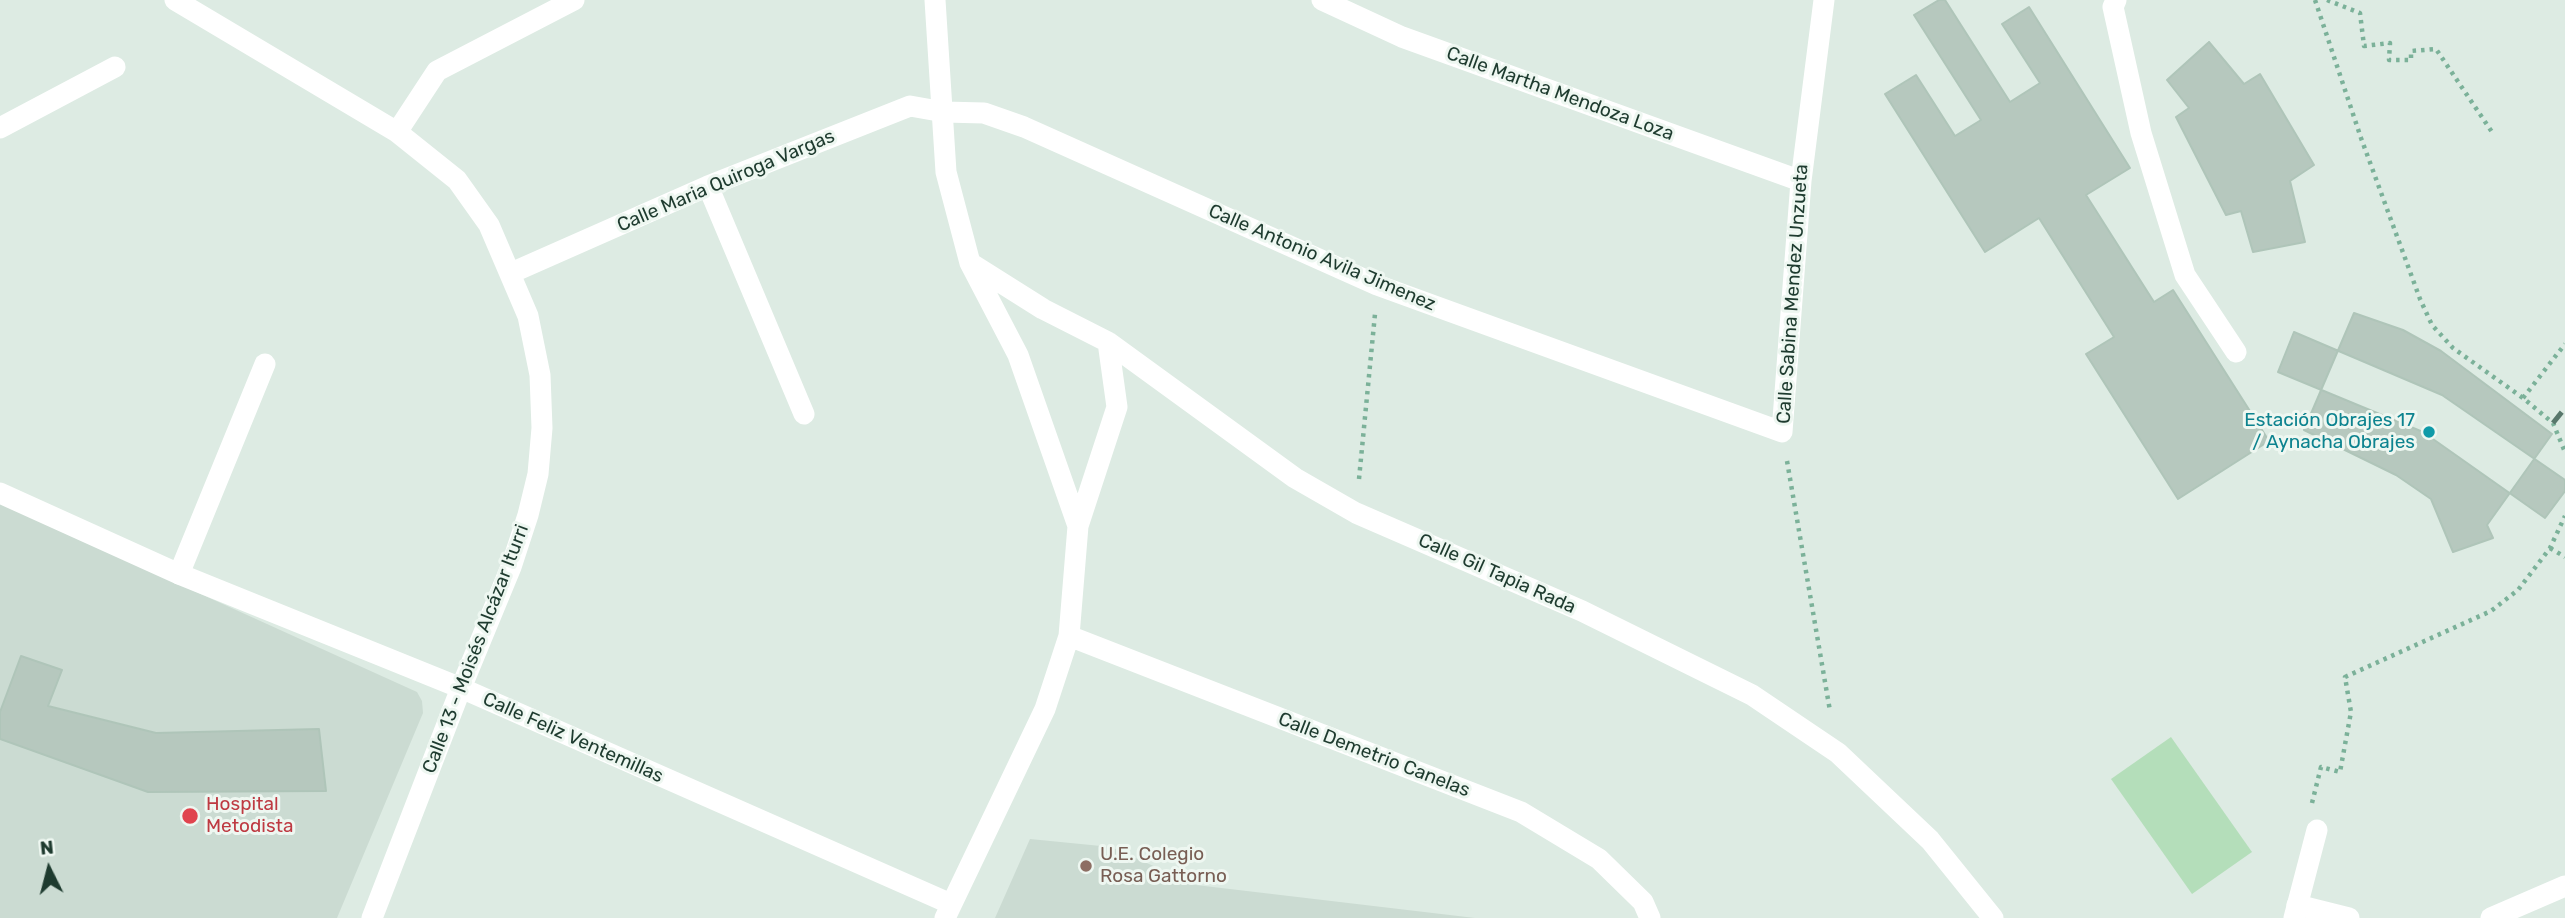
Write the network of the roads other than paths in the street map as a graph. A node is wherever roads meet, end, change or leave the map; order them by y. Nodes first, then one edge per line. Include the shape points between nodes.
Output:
1 (175, 0) edge
2 (574, 0) edge
3 (935, 0) edge
4 (1322, 0) edge
5 (1824, 0) edge
6 (2116, 0) edge
7 (115, 67) dead end
8 (944, 112) junction
9 (0, 128) edge
10 (397, 132) junction
11 (1801, 181) junction
12 (708, 186) junction
13 (970, 263) junction
14 (511, 273) junction
15 (1108, 342) junction
16 (2236, 352) dead end
17 (265, 364) dead end
18 (804, 414) dead end
19 (1782, 432) joint
20 (0, 492) edge
21 (1078, 526) junction
22 (179, 574) junction
23 (1069, 636) junction
24 (461, 688) junction
25 (2317, 830) road end
26 (2565, 886) edge
27 (948, 911) edge
28 (2296, 911) edge
29 (372, 918) edge
30 (1650, 918) edge
31 (1993, 918) edge
32 (2349, 918) edge
33 (2491, 918) edge

1 - 10 street, Calle 13 - Moisés Alcázar Iturri
2 - 10 street via 437,71
3 - 8 street
4 - 11 street, Calle Martha Mendoza Loza via 1402,37
5 - 11 street, Calle Sabina Mendez Unzueta
6 - 16 street via 2113,7 2141,133 2185,275
7 - 9 street
8 - 12 street, Calle Maria Quiroga Vargas via 910,106
8 - 13 street via 946,172
8 - 19 street, Calle Antonio Avila Jimenez via 984,113 1024,127 1377,285
10 - 14 street, Calle 13 - Moisés Alcázar Iturri via 457,180 489,225
11 - 19 street, Calle Sabina Mendez Unzueta
12 - 14 street, Calle Maria Quiroga Vargas
12 - 18 street
13 - 15 street, Calle Gil Tapia Rada via 1043,309
13 - 21 street via 1018,355
14 - 24 street, Calle 13 - Moisés Alcázar Iturri via 528,316 540,375 538,474 511,567
15 - 21 street via 1117,407
15 - 31 street, Calle Gil Tapia Rada via 1295,478 1356,513 1582,611 1752,695 1838,753 1930,840
17 - 22 street
20 - 22 street, Calle Feliz Ventemillas
21 - 23 street
22 - 24 street, Calle Feliz Ventemillas
23 - 27 street via 1045,709
23 - 30 street, Calle Demetrio Canelas via 1521,812 1599,859 1643,902
24 - 27 street, Calle Feliz Ventemillas
24 - 29 street, Calle 13 - Moisés Alcázar Iturri
25 - 28 street
26 - 33 street
28 - 32 street

